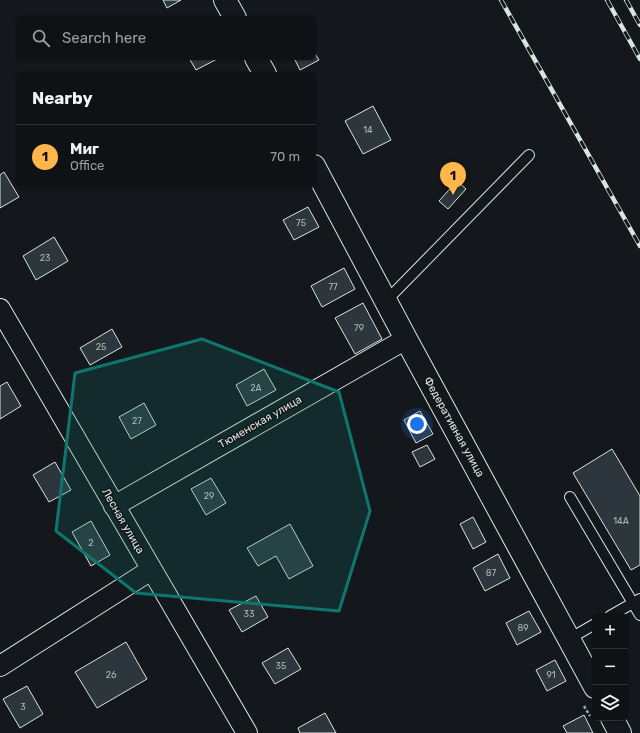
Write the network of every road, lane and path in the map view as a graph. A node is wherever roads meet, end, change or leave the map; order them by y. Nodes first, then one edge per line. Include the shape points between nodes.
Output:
1 (225, 0) edge
2 (234, 16) edge
3 (257, 60) edge
4 (264, 72) edge
5 (529, 155) dead end
6 (316, 170) edge
7 (386, 301) junction
8 (0, 309) edge
9 (406, 339) junction
10 (570, 497) dead end
11 (114, 506) junction
12 (151, 570) junction
13 (636, 601) edge
14 (615, 613) edge
15 (640, 615) edge
16 (592, 626) edge
17 (569, 639) junction
18 (0, 666) edge
19 (594, 685) edge
20 (614, 721) edge
21 (247, 733) edge
22 (620, 733) edge

1 - 2 street
3 - 4 street
5 - 7 lane
6 - 7 street, Федеративная улица
7 - 9 street, Федеративная улица
8 - 11 street, Лесная улица
9 - 11 street, Тюменская улица
9 - 17 street, Федеративная улица
10 - 13 lane
11 - 12 street, Лесная улица
12 - 18 street
12 - 21 street, Лесная улица
13 - 14 lane
13 - 15 lane
16 - 17 lane
17 - 19 street, Федеративная улица
20 - 22 street

